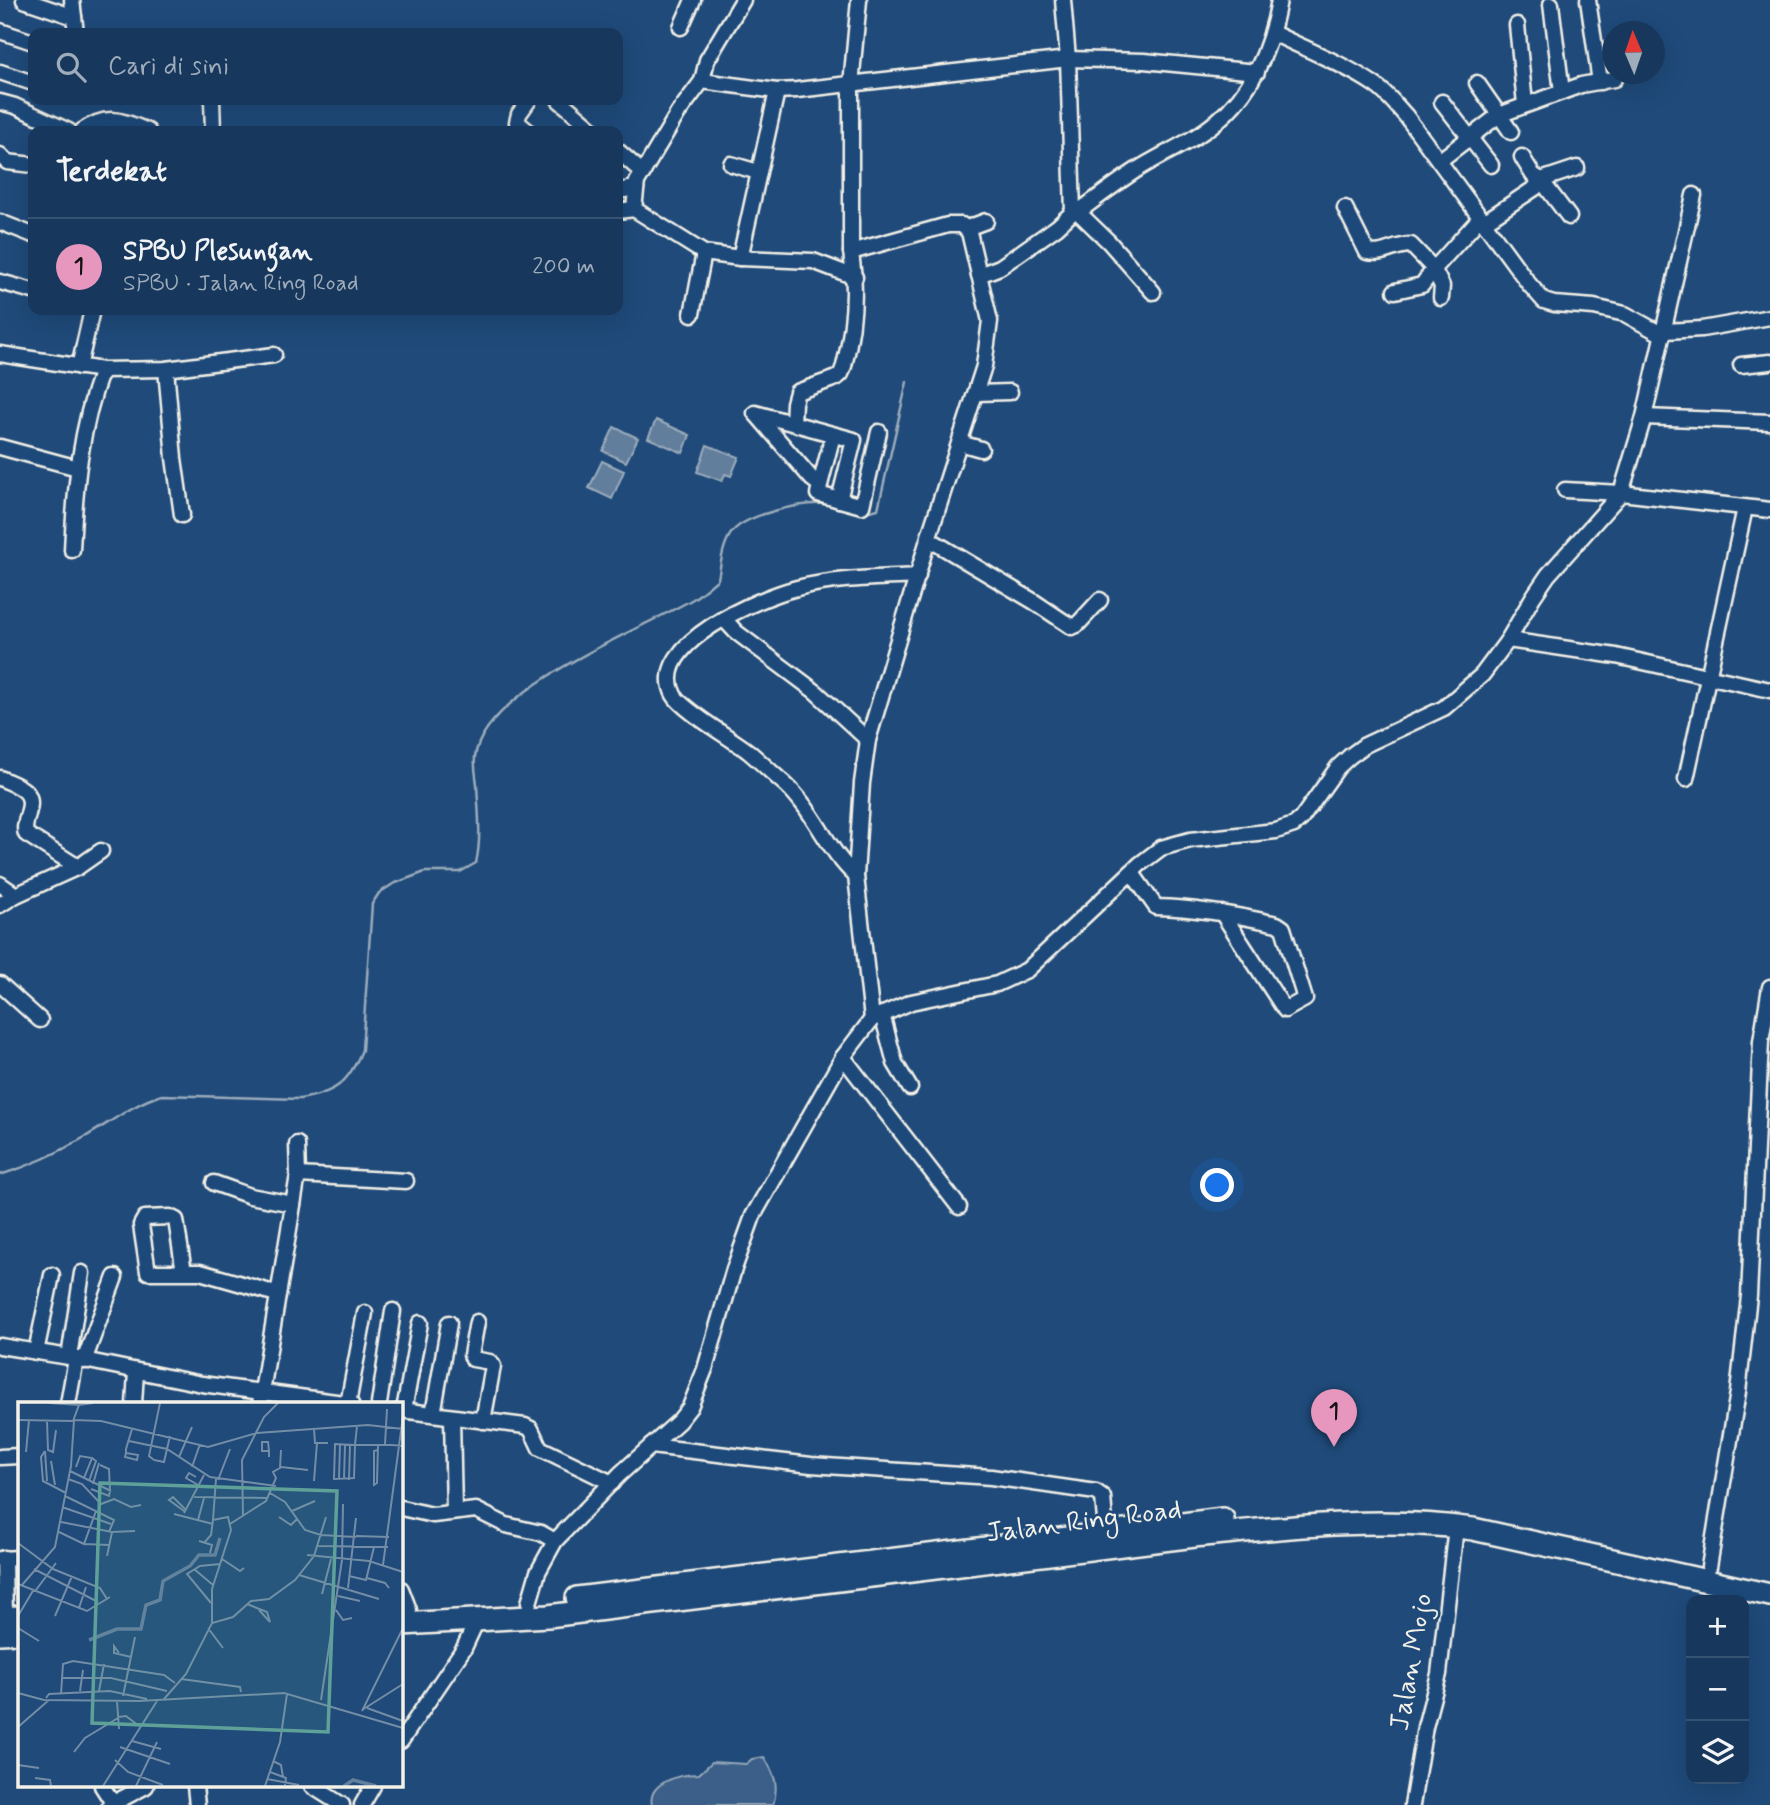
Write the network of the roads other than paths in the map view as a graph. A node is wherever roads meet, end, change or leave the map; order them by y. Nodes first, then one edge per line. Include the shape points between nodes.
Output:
1 (24, 0) edge
2 (72, 0) edge
3 (693, 0) edge
4 (743, 0) edge
5 (859, 0) edge
6 (1063, 0) edge
7 (1279, 0) edge
8 (1588, 0) edge
9 (1551, 4) dead end
10 (74, 18) junction
11 (1517, 25) dead end
12 (681, 27) dead end
13 (75, 28) edge
14 (0, 31) edge
15 (1273, 33) junction
16 (28, 41) edge
17 (1068, 59) junction
18 (0, 72) edge
19 (1257, 72) junction
20 (28, 81) edge
21 (702, 81) junction
22 (1477, 83) dead end
23 (851, 85) junction
24 (777, 91) junction
25 (1562, 92) junction
26 (0, 102) edge
27 (1442, 102) dead end
28 (1525, 104) junction
29 (212, 105) edge
30 (525, 105) edge
31 (565, 105) edge
32 (1499, 114) junction
33 (57, 126) edge
34 (91, 126) edge
35 (129, 126) edge
36 (212, 126) edge
37 (522, 126) edge
38 (589, 126) edge
39 (1511, 132) dead end
40 (1469, 137) junction
41 (623, 155) edge
42 (1522, 157) dead end
43 (1440, 161) junction
44 (2, 164) edge
45 (731, 164) dead end
46 (28, 165) edge
47 (1491, 165) dead end
48 (1577, 168) dead end
49 (758, 172) junction
50 (643, 173) junction
51 (1541, 180) junction
52 (636, 188) junction
53 (623, 190) edge
54 (1695, 195) dead end
55 (1345, 208) dead end
56 (635, 209) junction
57 (623, 210) edge
58 (1075, 212) junction
59 (1569, 217) dead end
60 (1483, 220) junction
61 (986, 221) dead end
62 (0, 222) edge
63 (967, 228) junction
64 (28, 233) edge
65 (851, 252) junction
66 (704, 253) junction
67 (740, 258) junction
68 (1434, 270) junction
69 (979, 275) junction
70 (855, 277) junction
71 (0, 282) edge
72 (28, 290) edge
73 (1395, 291) dead end
74 (1153, 292) dead end
75 (1441, 298) dead end
76 (692, 314) dead end
77 (91, 315) edge
78 (1770, 317) edge
79 (1664, 333) junction
80 (0, 354) edge
81 (274, 355) dead end
82 (1770, 362) edge
83 (1741, 365) dead end
84 (79, 367) junction
85 (166, 369) junction
86 (102, 370) junction
87 (1010, 392) dead end
88 (976, 393) junction
89 (1644, 417) junction
90 (1770, 422) edge
91 (793, 424) junction
92 (879, 432) dead end
93 (833, 435) junction
94 (960, 443) junction
95 (0, 447) edge
96 (981, 449) dead end
97 (78, 468) junction
98 (820, 485) junction
99 (1565, 490) dead end
100 (1621, 493) junction
101 (839, 500) junction
102 (1745, 508) junction
103 (1770, 510) edge
104 (182, 515) dead end
105 (929, 536) junction
106 (72, 550) dead end
107 (918, 576) junction
108 (1100, 600) dead end
109 (724, 619) junction
110 (1508, 640) junction
111 (1708, 675) junction
112 (1770, 690) edge
113 (868, 740) junction
114 (0, 778) edge
115 (1686, 779) dead end
116 (101, 851) dead end
117 (78, 867) junction
118 (1132, 873) junction
119 (856, 876) junction
120 (0, 884) edge
121 (16, 895) junction
122 (0, 905) edge
123 (1222, 913) junction
124 (0, 984) edge
125 (1770, 987) edge
126 (877, 1016) junction
127 (40, 1020) dead end
128 (843, 1057) junction
129 (910, 1088) dead end
130 (297, 1144) dead end
131 (298, 1175) junction
132 (406, 1181) dead end
133 (215, 1183) dead end
134 (293, 1204) junction
135 (959, 1207) dead end
136 (184, 1272) junction
137 (82, 1273) dead end
138 (52, 1275) dead end
139 (115, 1277) dead end
140 (277, 1294) junction
141 (393, 1311) dead end
142 (365, 1313) dead end
143 (477, 1322) dead end
144 (420, 1323) dead end
145 (449, 1323) dead end
146 (0, 1346) edge
147 (36, 1352) junction
148 (77, 1359) junction
149 (136, 1372) junction
150 (261, 1398) edge
151 (68, 1402) edge
152 (134, 1402) edge
153 (320, 1402) edge
154 (350, 1402) edge
155 (379, 1402) edge
156 (402, 1410) edge
157 (433, 1414) junction
158 (452, 1417) junction
159 (483, 1421) junction
160 (651, 1446) junction
161 (0, 1457) edge
162 (18, 1457) edge
163 (612, 1483) junction
164 (402, 1508) edge
165 (454, 1512) junction
166 (1456, 1527) junction
167 (1194, 1529) junction
168 (1106, 1532) junction
169 (555, 1541) junction
170 (2, 1558) edge
171 (1709, 1567) junction
172 (1770, 1581) edge
173 (1770, 1595) edge
174 (529, 1603) junction
175 (404, 1614) edge
176 (477, 1620) junction
177 (9, 1623) edge
178 (402, 1740) edge
179 (103, 1787) edge
180 (144, 1787) edge
181 (195, 1787) edge
182 (314, 1787) edge
183 (372, 1787) edge
184 (112, 1804) edge
185 (197, 1805) edge
186 (342, 1805) edge
187 (362, 1805) edge
188 (1412, 1805) edge

1 - 10 street
2 - 10 street
3 - 12 street
4 - 21 street via 707,60
5 - 23 street
6 - 17 street
7 - 15 street
8 - 25 street via 1607,80
9 - 25 street
10 - 13 street
11 - 28 street
14 - 16 street
15 - 19 street
15 - 43 street via 1377,86
17 - 19 street
17 - 23 street
17 - 58 street
18 - 20 street
19 - 58 street via 1216,122
21 - 24 street
21 - 50 street
22 - 32 street
23 - 24 street
23 - 65 street
24 - 49 street
25 - 28 street
26 - 33 street
27 - 40 street
28 - 32 street
29 - 36 street
30 - 37 street via 517,122
31 - 38 street
32 - 39 street
32 - 40 street
34 - 35 street via 103,119
40 - 43 street
40 - 47 street
41 - 50 street
42 - 51 street
43 - 60 street
44 - 46 street
45 - 49 street
48 - 51 street
49 - 67 street
50 - 52 street
51 - 59 street
51 - 60 street
52 - 53 street
52 - 56 street
54 - 79 street
55 - 68 street via 1367,253 1411,245
56 - 57 street
56 - 66 street
58 - 69 street via 1000,267
58 - 74 street
60 - 68 street
60 - 79 street via 1544,300 1625,314
61 - 63 street
62 - 64 street
63 - 65 street via 948,225
63 - 69 street
65 - 70 street
66 - 67 street
66 - 76 street
67 - 70 street via 813,261
68 - 73 street via 1422,285
68 - 75 street via 1442,286
69 - 88 street via 989,333
70 - 91 street via 855,308 841,374 797,392
71 - 72 street
77 - 84 street
78 - 79 street
79 - 89 street
80 - 84 street
81 - 85 street
82 - 83 street
84 - 86 street
85 - 86 street
85 - 104 street
86 - 97 street via 92,396
87 - 88 street
88 - 94 street
89 - 90 street
89 - 100 street
91 - 93 street
91 - 98 street via 755,413
92 - 101 street via 862,506
93 - 98 street
93 - 101 street via 853,440
94 - 96 street
94 - 105 street
95 - 97 street
97 - 106 street
98 - 101 street via 818,494
99 - 100 street
100 - 102 street
100 - 110 street via 1548,575
102 - 103 street
102 - 111 street
105 - 107 street
105 - 108 street via 1072,627
107 - 109 street via 797,587
107 - 113 street
109 - 113 street
109 - 119 street via 695,637 671,665 673,693 786,785
110 - 111 street
110 - 118 street via 1482,675 1444,708 1350,756 1294,825 1172,844 1152,853
111 - 112 street
111 - 115 street
113 - 119 street
114 - 117 street via 27,792 31,800 26,834
116 - 117 street
117 - 121 street
118 - 123 street via 1156,907
118 - 126 street via 1013,978 911,1002
119 - 126 street
120 - 121 street
121 - 122 street
123 - 123 street via 1283,928 1305,999 1285,1010
124 - 127 street
125 - 171 street via 1761,1041 1749,1296
126 - 128 street
126 - 129 street
128 - 135 street
128 - 160 street via 753,1216 697,1392 679,1421
130 - 131 street
131 - 132 street
131 - 134 street
133 - 134 street
134 - 140 street
136 - 136 street via 176,1220 141,1221 147,1270
136 - 140 street via 200,1272
137 - 148 street
138 - 147 street
139 - 148 street
140 - 150 street
141 - 155 street
142 - 154 street
143 - 159 street via 471,1355 493,1366
144 - 156 street
145 - 157 street
146 - 147 street
147 - 148 street
148 - 149 street
148 - 151 street
149 - 150 street
149 - 152 street
150 - 153 street
156 - 157 street
157 - 158 street
158 - 159 street
158 - 165 street
159 - 163 street via 525,1426 540,1447
160 - 163 street
160 - 168 street via 811,1465 991,1477 1096,1492 1103,1497
161 - 162 street
163 - 169 street
164 - 165 street via 433,1515
165 - 169 street via 476,1510
166 - 167 highway, Jalan Ring Road via 1390,1524
166 - 173 highway, Jalan Ring Road
166 - 188 street, Jalan Mojo via 1440,1674 1425,1727
167 - 168 highway, Jalan Ring Road
167 - 171 highway, Jalan Ring Road via 1342,1512 1450,1512
167 - 176 highway, Jalan Ring Road via 560,1614
168 - 174 highway, Jalan Ring Road
169 - 174 street via 538,1572
170 - 177 street
171 - 172 highway, Jalan Ring Road
174 - 175 highway, Jalan Ring Road
175 - 176 highway, Jalan Ring Road
176 - 178 street via 464,1648
179 - 184 street
180 - 184 street
181 - 185 street
182 - 186 street
183 - 187 street

